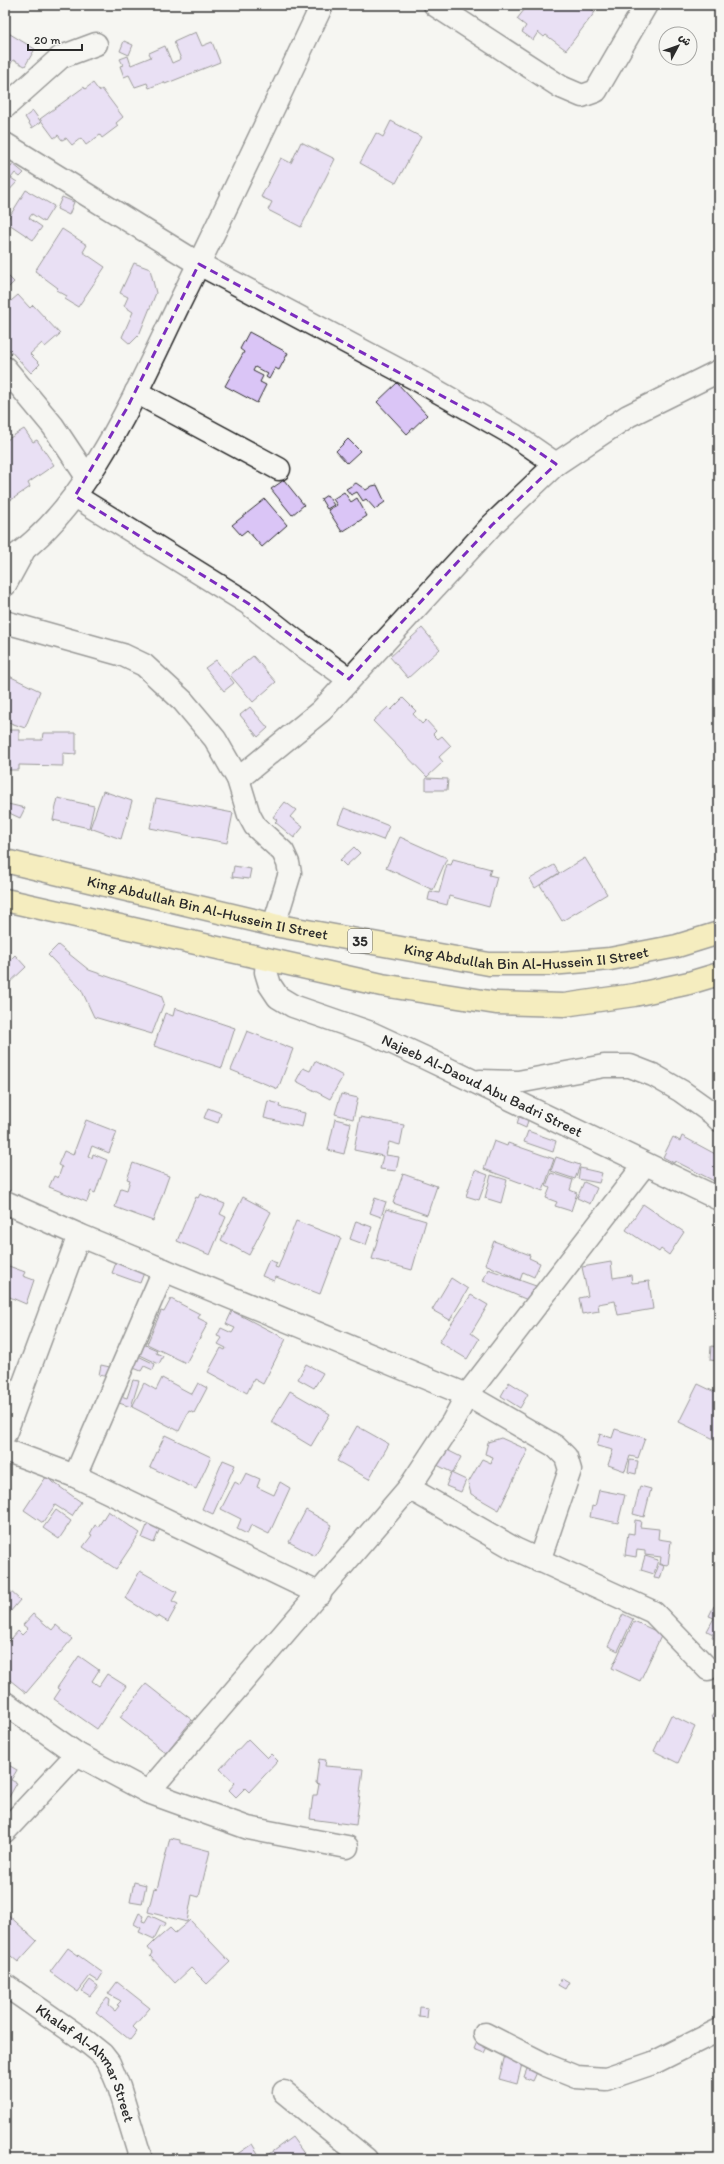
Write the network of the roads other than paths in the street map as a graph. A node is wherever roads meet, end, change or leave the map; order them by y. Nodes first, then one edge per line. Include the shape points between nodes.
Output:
1 (322, 5) edge
2 (435, 5) edge
3 (646, 5) edge
4 (96, 44) dead end
5 (5, 107) edge
6 (5, 144) edge
7 (199, 264) junction
8 (5, 368) edge
9 (719, 371) edge
10 (136, 392) junction
11 (556, 464) junction
12 (279, 469) dead end
13 (87, 477) junction
14 (75, 496) junction
15 (14, 557) edge
16 (5, 585) edge
17 (5, 622) edge
18 (348, 679) junction
19 (238, 779) junction
20 (5, 861) edge
21 (5, 900) edge
22 (274, 925) junction
23 (719, 932) edge
24 (267, 961) junction
25 (719, 974) edge
26 (471, 1080) junction
27 (719, 1120) edge
28 (645, 1164) junction
29 (719, 1199) edge
30 (5, 1202) edge
31 (79, 1235) junction
32 (164, 1270) junction
33 (467, 1395) junction
34 (5, 1434) edge
35 (5, 1450) edge
36 (75, 1476) junction
37 (409, 1488) junction
38 (539, 1561) junction
39 (320, 1594) junction
40 (708, 1669) dead end
41 (5, 1703) edge
42 (77, 1754) junction
43 (148, 1792) junction
44 (5, 1831) edge
45 (347, 1847) dead end
46 (5, 1985) edge
47 (719, 2030) edge
48 (485, 2034) dead end
49 (284, 2092) dead end
50 (141, 2159) edge
51 (366, 2159) edge

1 - 7 street
2 - 3 street via 561,87 582,96 596,91
4 - 5 street via 62,58
6 - 7 street
7 - 10 street
7 - 11 street via 421,382 514,435
8 - 13 street via 53,426
9 - 11 street via 628,416
10 - 12 street
10 - 13 street
11 - 18 street via 492,525
13 - 14 street
14 - 15 street
14 - 18 street via 249,604
15 - 16 street
17 - 19 street via 123,655 144,665 183,701 215,739
18 - 19 street via 321,711
19 - 22 street via 255,826 283,852 288,863 290,873
20 - 22 highway, King Abdullah Bin Al-Hussein II Street / 35
21 - 24 highway
22 - 23 highway, King Abdullah Bin Al-Hussein II Street / 35 via 488,964 550,964 610,959 678,946
24 - 25 highway via 382,985 496,1003 564,1005 634,995
24 - 26 street, Najeeb Al-Daoud Abu Badri Street via 266,972 270,985 278,997 294,1006 370,1033
26 - 27 street via 518,1082 604,1066 630,1066 653,1075 681,1091
26 - 28 street, Najeeb Al-Daoud Abu Badri Street
28 - 29 street, Najeeb Al-Daoud Abu Badri Street
28 - 33 street
30 - 31 street
31 - 32 street
31 - 34 street
32 - 33 street
32 - 36 street
33 - 37 street via 454,1421
33 - 38 street via 555,1446 569,1461 570,1470
35 - 36 street
36 - 39 street
37 - 38 street
37 - 39 street
38 - 40 street via 653,1612
39 - 43 street
41 - 42 street
42 - 43 street
42 - 44 street
43 - 45 street via 248,1828
46 - 50 street, Khalaf Al-Ahmar Street via 87,2042 106,2059 114,2071
47 - 48 street via 653,2064 606,2078 576,2077
49 - 51 street

